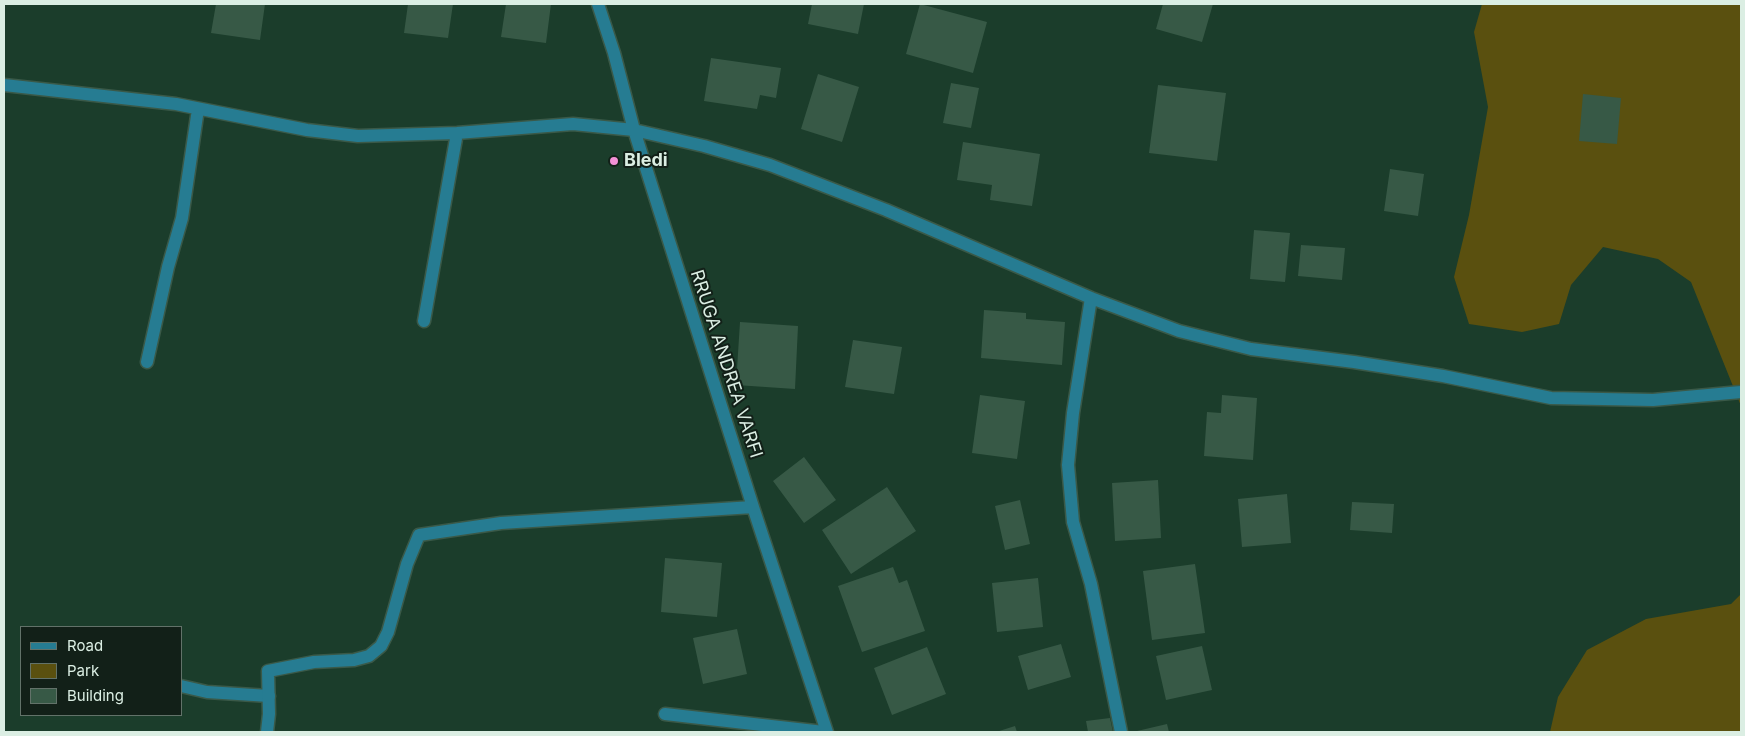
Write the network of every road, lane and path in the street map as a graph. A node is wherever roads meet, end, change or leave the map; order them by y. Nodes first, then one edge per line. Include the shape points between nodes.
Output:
1 (598, 4) edge
2 (4, 85) edge
3 (198, 109) junction
4 (634, 130) junction
5 (457, 133) junction
6 (1091, 298) junction
7 (424, 321) dead end
8 (146, 362) dead end
9 (1741, 392) edge
10 (753, 506) junction
11 (182, 686) edge
12 (269, 696) junction
13 (665, 714) dead end
14 (267, 732) edge
15 (826, 732) edge
16 (1121, 732) edge

1 - 4 street, RRUGA ANDREA VARFI
2 - 3 street
3 - 5 street via 358,136
3 - 8 street via 182,218
4 - 5 street via 574,124
4 - 6 street via 770,165 886,210
4 - 10 street, RRUGA ANDREA VARFI
5 - 7 street
6 - 9 street via 1179,331 1251,349 1443,376 1551,398 1653,400
6 - 16 street via 1068,465 1073,522 1091,584
10 - 12 street via 501,523 419,535 407,564 388,632 380,646 370,656 354,660 314,662 268,671
10 - 15 street, RRUGA ANDREA VARFI
11 - 12 street via 207,692
12 - 14 street
13 - 15 street

